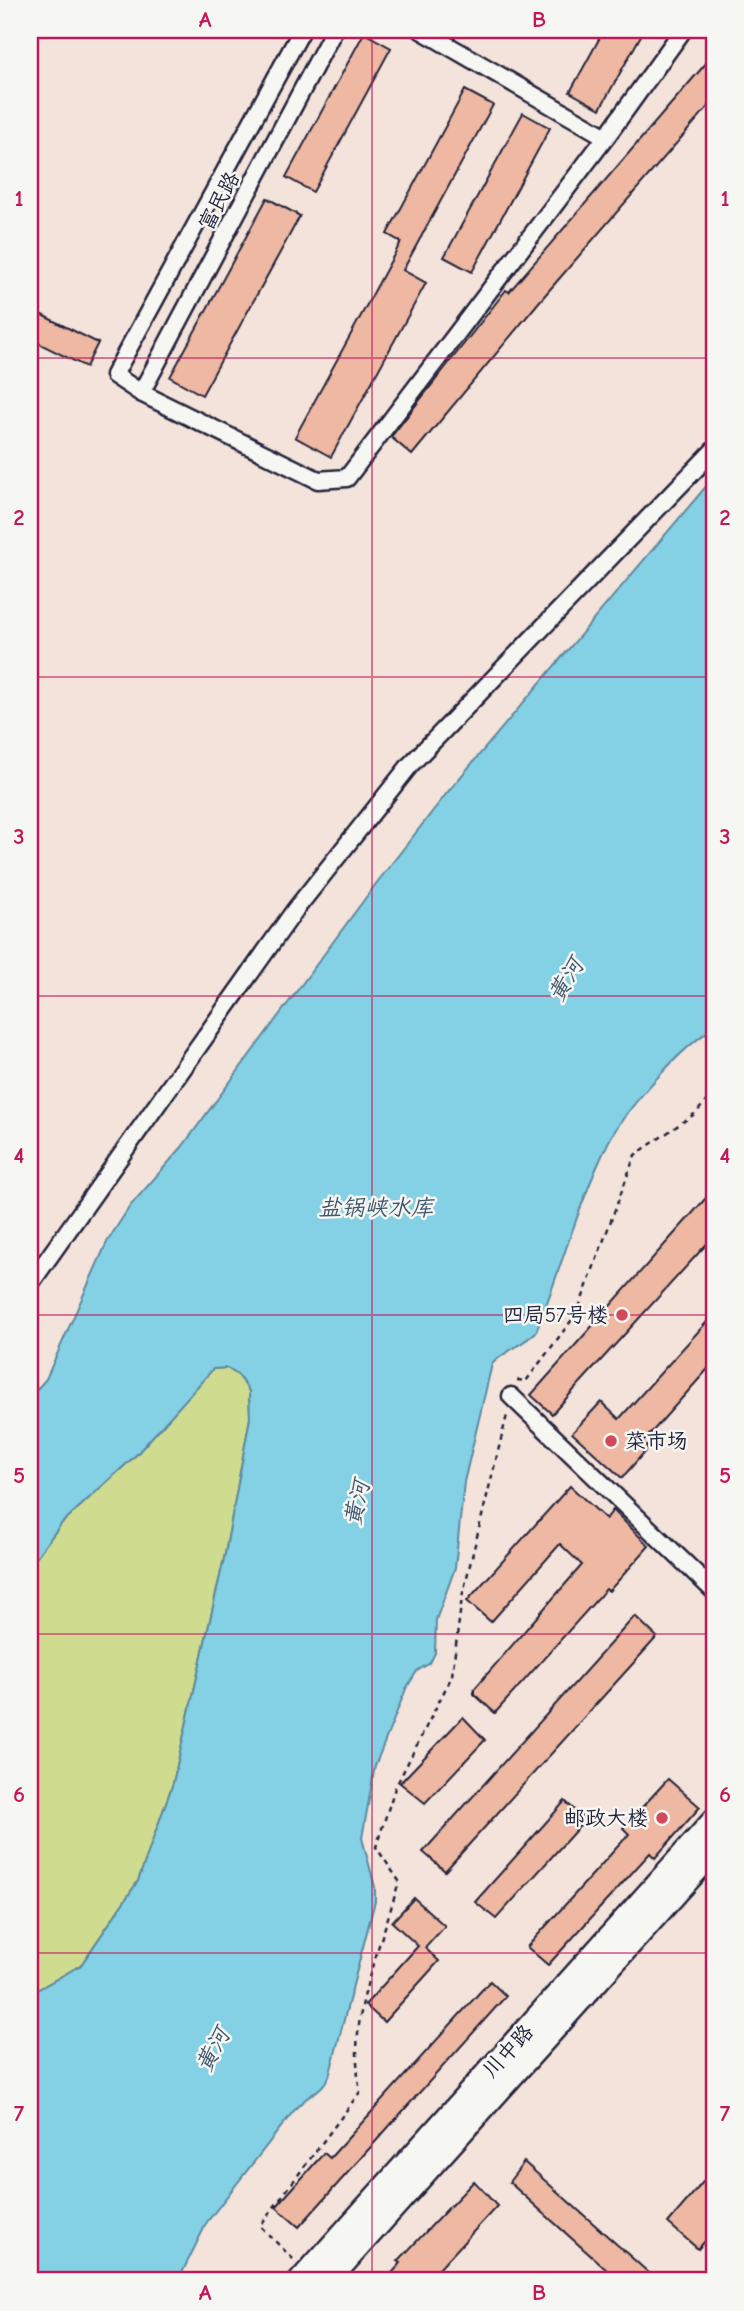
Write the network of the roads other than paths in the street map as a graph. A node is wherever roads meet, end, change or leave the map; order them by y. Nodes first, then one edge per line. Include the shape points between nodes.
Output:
1 (302, 30) edge
2 (334, 30) edge
3 (421, 30) edge
4 (682, 30) edge
5 (606, 137) junction
6 (141, 393) junction
7 (714, 450) edge
8 (30, 1284) edge
9 (512, 1396) road end
10 (714, 1591) edge
11 (714, 1821) edge
12 (714, 1850) edge
13 (312, 2279) edge

1 - 6 street, 富民路 via 114,375
2 - 6 street, 富民路
3 - 5 street
4 - 5 street
5 - 6 street via 347,478 318,480
7 - 8 street via 410,765 295,910
9 - 10 street
11 - 13 street, 川中路
12 - 13 street, 川中路

